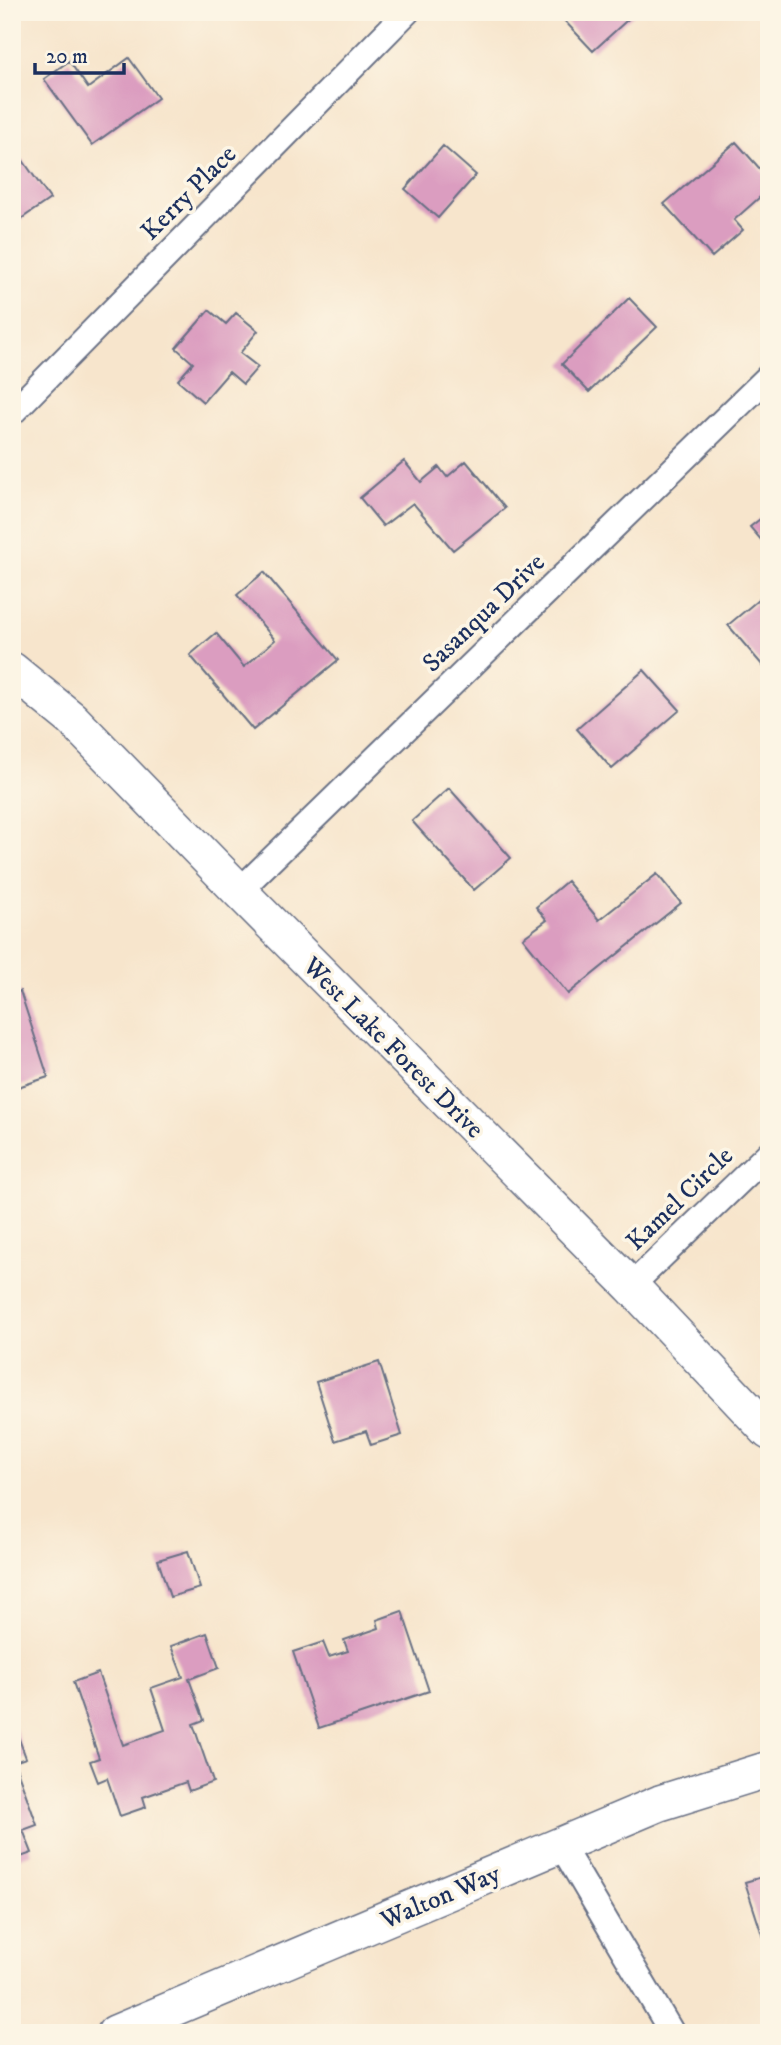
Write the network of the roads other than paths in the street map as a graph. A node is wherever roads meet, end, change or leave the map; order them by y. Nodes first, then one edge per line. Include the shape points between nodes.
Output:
1 (407, 12) edge
2 (769, 376) edge
3 (12, 413) edge
4 (12, 670) edge
5 (239, 891) junction
6 (769, 1153) edge
7 (631, 1286) junction
8 (769, 1432) edge
9 (769, 1769) edge
10 (561, 1846) junction
11 (115, 2033) edge
12 (672, 2033) edge

1 - 3 street, Kerry Place
2 - 5 street, Sasanqua Drive
4 - 5 street, West Lake Forest Drive via 72,719
5 - 7 street, West Lake Forest Drive
6 - 7 street, Kamel Circle
7 - 8 street, West Lake Forest Drive
9 - 10 street, Walton Way via 660,1803
10 - 11 street, Walton Way
10 - 12 street

